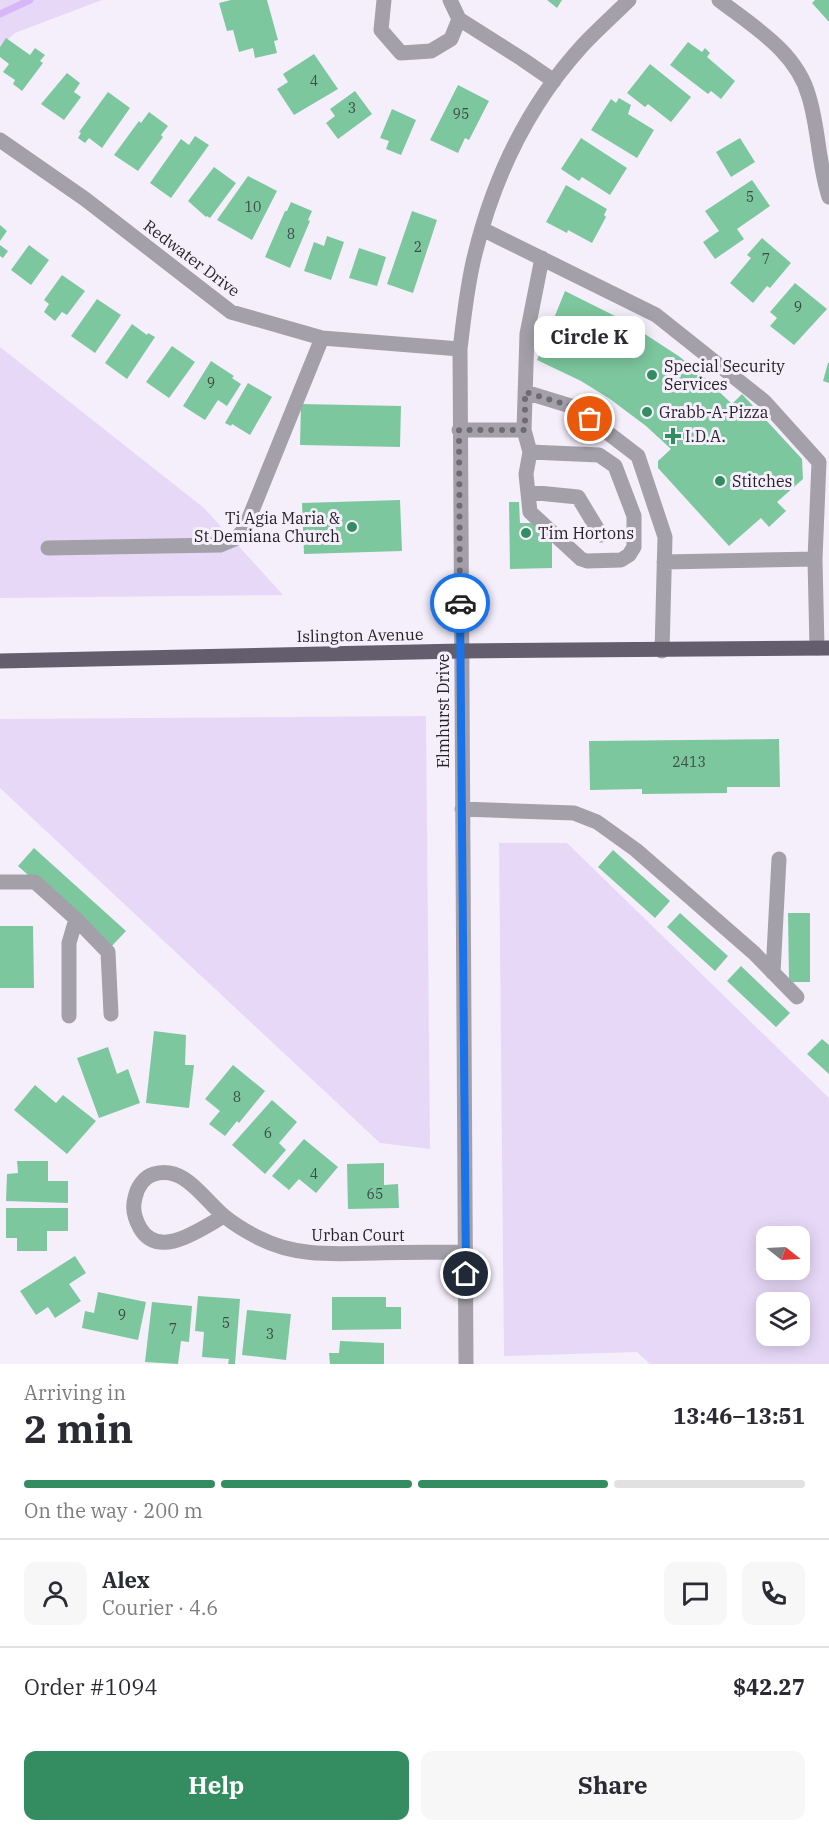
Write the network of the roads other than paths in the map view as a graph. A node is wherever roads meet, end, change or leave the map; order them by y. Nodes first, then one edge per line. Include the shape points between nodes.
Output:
1 (384, 0) edge
2 (450, 0) edge
3 (629, 0) edge
4 (719, 0) edge
5 (459, 19) junction
6 (554, 81) junction
7 (0, 140) edge
8 (829, 197) edge
9 (482, 228) junction
10 (542, 258) junction
11 (322, 338) junction
12 (460, 349) junction
13 (525, 392) junction
14 (459, 430) junction
15 (525, 430) junction
16 (530, 452) junction
17 (528, 492) junction
18 (601, 535) dead end
19 (48, 548) dead end
20 (816, 559) junction
21 (664, 562) junction
22 (823, 648) edge
23 (461, 651) junction
24 (662, 651) junction
25 (0, 661) edge
26 (462, 809) junction
27 (780, 859) dead end
28 (0, 882) edge
29 (76, 919) junction
30 (773, 973) junction
31 (797, 997) dead end
32 (111, 1014) dead end
33 (69, 1016) dead end
34 (224, 1216) junction
35 (466, 1252) junction
36 (466, 1364) edge

1 - 5 street via 381,30 401,53 431,51 451,39
2 - 5 street
3 - 6 street, Elmhurst Drive via 583,45
4 - 8 street via 781,48 799,71 809,96 821,173
5 - 6 street
6 - 9 street, Elmhurst Drive via 503,167
7 - 11 street, Redwater Drive via 231,312
9 - 10 street
9 - 12 street, Elmhurst Drive
10 - 13 street via 527,334
10 - 20 street via 656,315 764,401 819,462
11 - 12 street, Redwater Drive
11 - 19 street via 245,528 237,538 220,545
12 - 14 street, Elmhurst Drive
13 - 15 street
13 - 21 street via 574,407 638,456 665,537
14 - 15 street
14 - 23 street, Elmhurst Drive
15 - 16 street
16 - 17 street
16 - 17 street via 599,455 615,466 634,516 634,547 621,560 581,559 530,512
17 - 18 street via 578,497
20 - 21 street
20 - 22 street
21 - 24 street
22 - 24 main road, Islington Avenue
23 - 24 main road, Islington Avenue
23 - 25 main road, Islington Avenue
23 - 26 street, Elmhurst Drive
26 - 30 street via 574,813 597,822 636,850
26 - 35 street, Elmhurst Drive
27 - 30 street
28 - 29 street via 35,882
29 - 32 street via 108,952
29 - 33 street via 69,943
30 - 31 street
34 - 34 street, Urban Court via 188,1180 170,1173 150,1175 135,1196 134,1213 142,1231 160,1242 181,1240
34 - 35 street, Urban Court via 257,1237 297,1252
35 - 36 street, Elmhurst Drive

